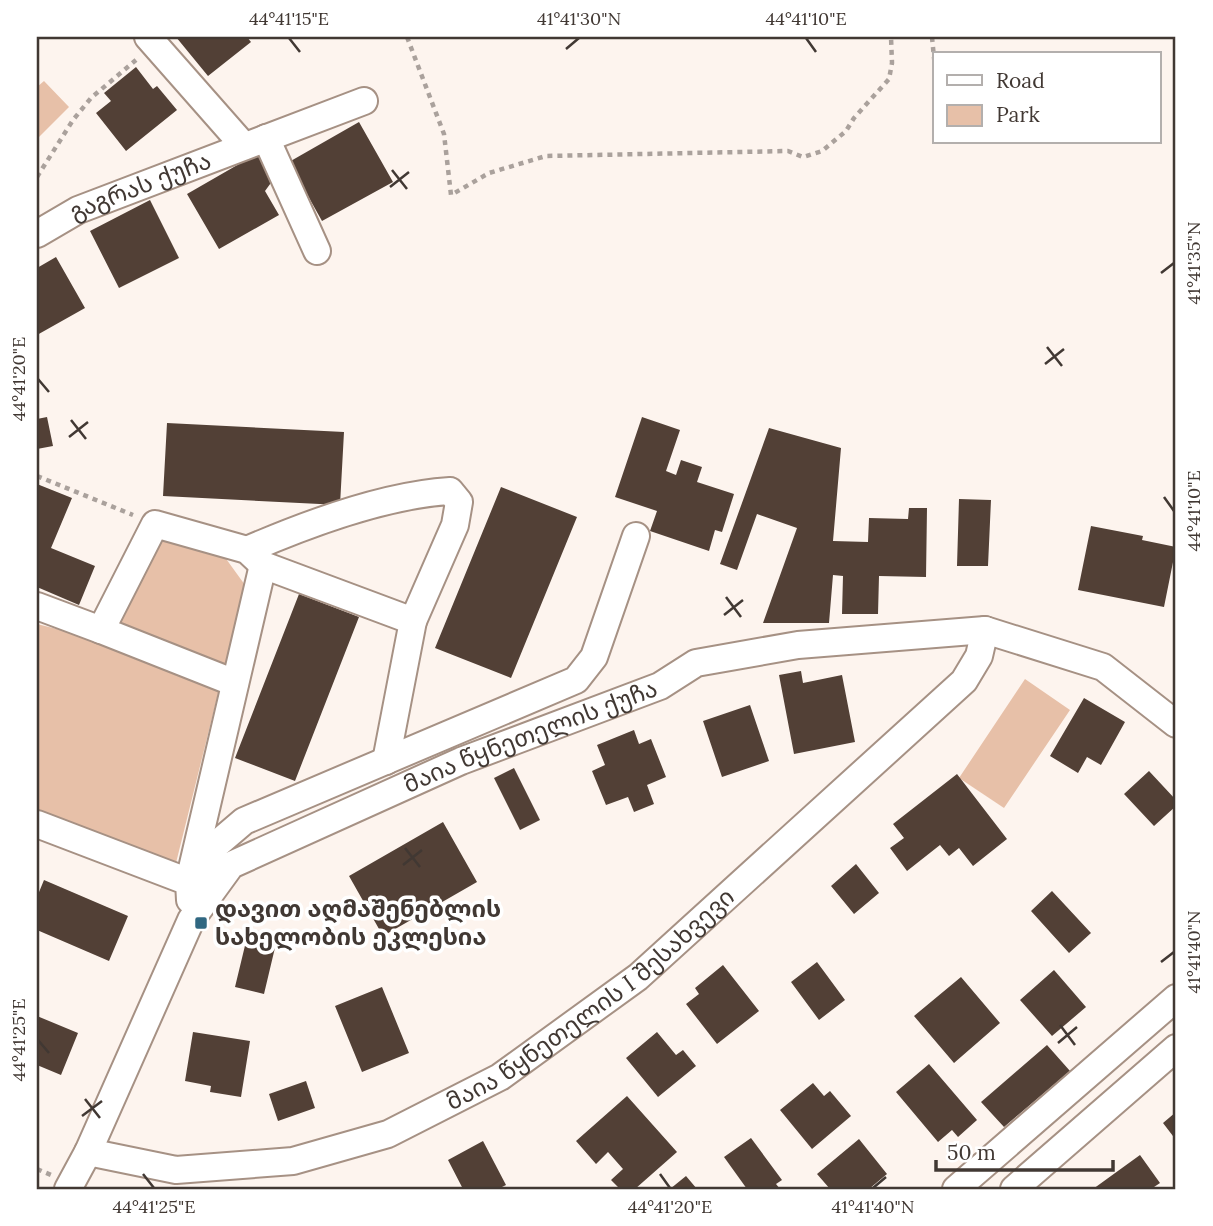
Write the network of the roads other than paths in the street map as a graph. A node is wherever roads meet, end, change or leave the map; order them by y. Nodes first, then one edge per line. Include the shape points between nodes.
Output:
1 (157, 39) edge
2 (364, 101) dead end
3 (255, 142) junction
4 (37, 234) edge
5 (317, 251) dead end
6 (636, 536) dead end
7 (255, 558) junction
8 (37, 606) edge
9 (413, 621) junction
10 (101, 630) junction
11 (985, 630) junction
12 (235, 683) junction
13 (1176, 724) edge
14 (386, 761) junction
15 (38, 829) edge
16 (189, 882) junction
17 (191, 920) junction
18 (1176, 998) edge
19 (1176, 1048) edge
20 (1088, 1074) junction
21 (1113, 1104) junction
22 (88, 1152) junction
23 (68, 1189) edge
24 (956, 1189) edge
25 (1014, 1189) edge

1 - 3 street, გაგრას ქუჩა
2 - 3 street, გაგრას ქუჩა
3 - 4 street, გაგრას ქუჩა via 78,210
3 - 5 street
6 - 14 street via 594,657 576,680
7 - 9 street
7 - 9 street via 292,530 417,494 450,491 459,502 455,525
7 - 10 street via 155,524
7 - 12 street
8 - 10 street
9 - 14 street
10 - 12 street
11 - 13 street, მაია წყნეთელის ქუჩა via 1103,667
11 - 17 street, მაია წყნეთელის ქუჩა via 798,645 696,663 660,686 461,761 231,865
11 - 22 street, მაია წყნეთელის I შესახვევი via 979,656 964,681 639,977 500,1077 388,1134 293,1161 176,1170
12 - 16 street
14 - 16 street via 244,821 218,844
15 - 16 street
16 - 17 street
17 - 22 street, მაია წყნეთელის ქუჩა
18 - 20 street
19 - 21 street
20 - 21 street
20 - 24 street
21 - 25 street
22 - 23 street, მაია წყნეთელის ქუჩა

